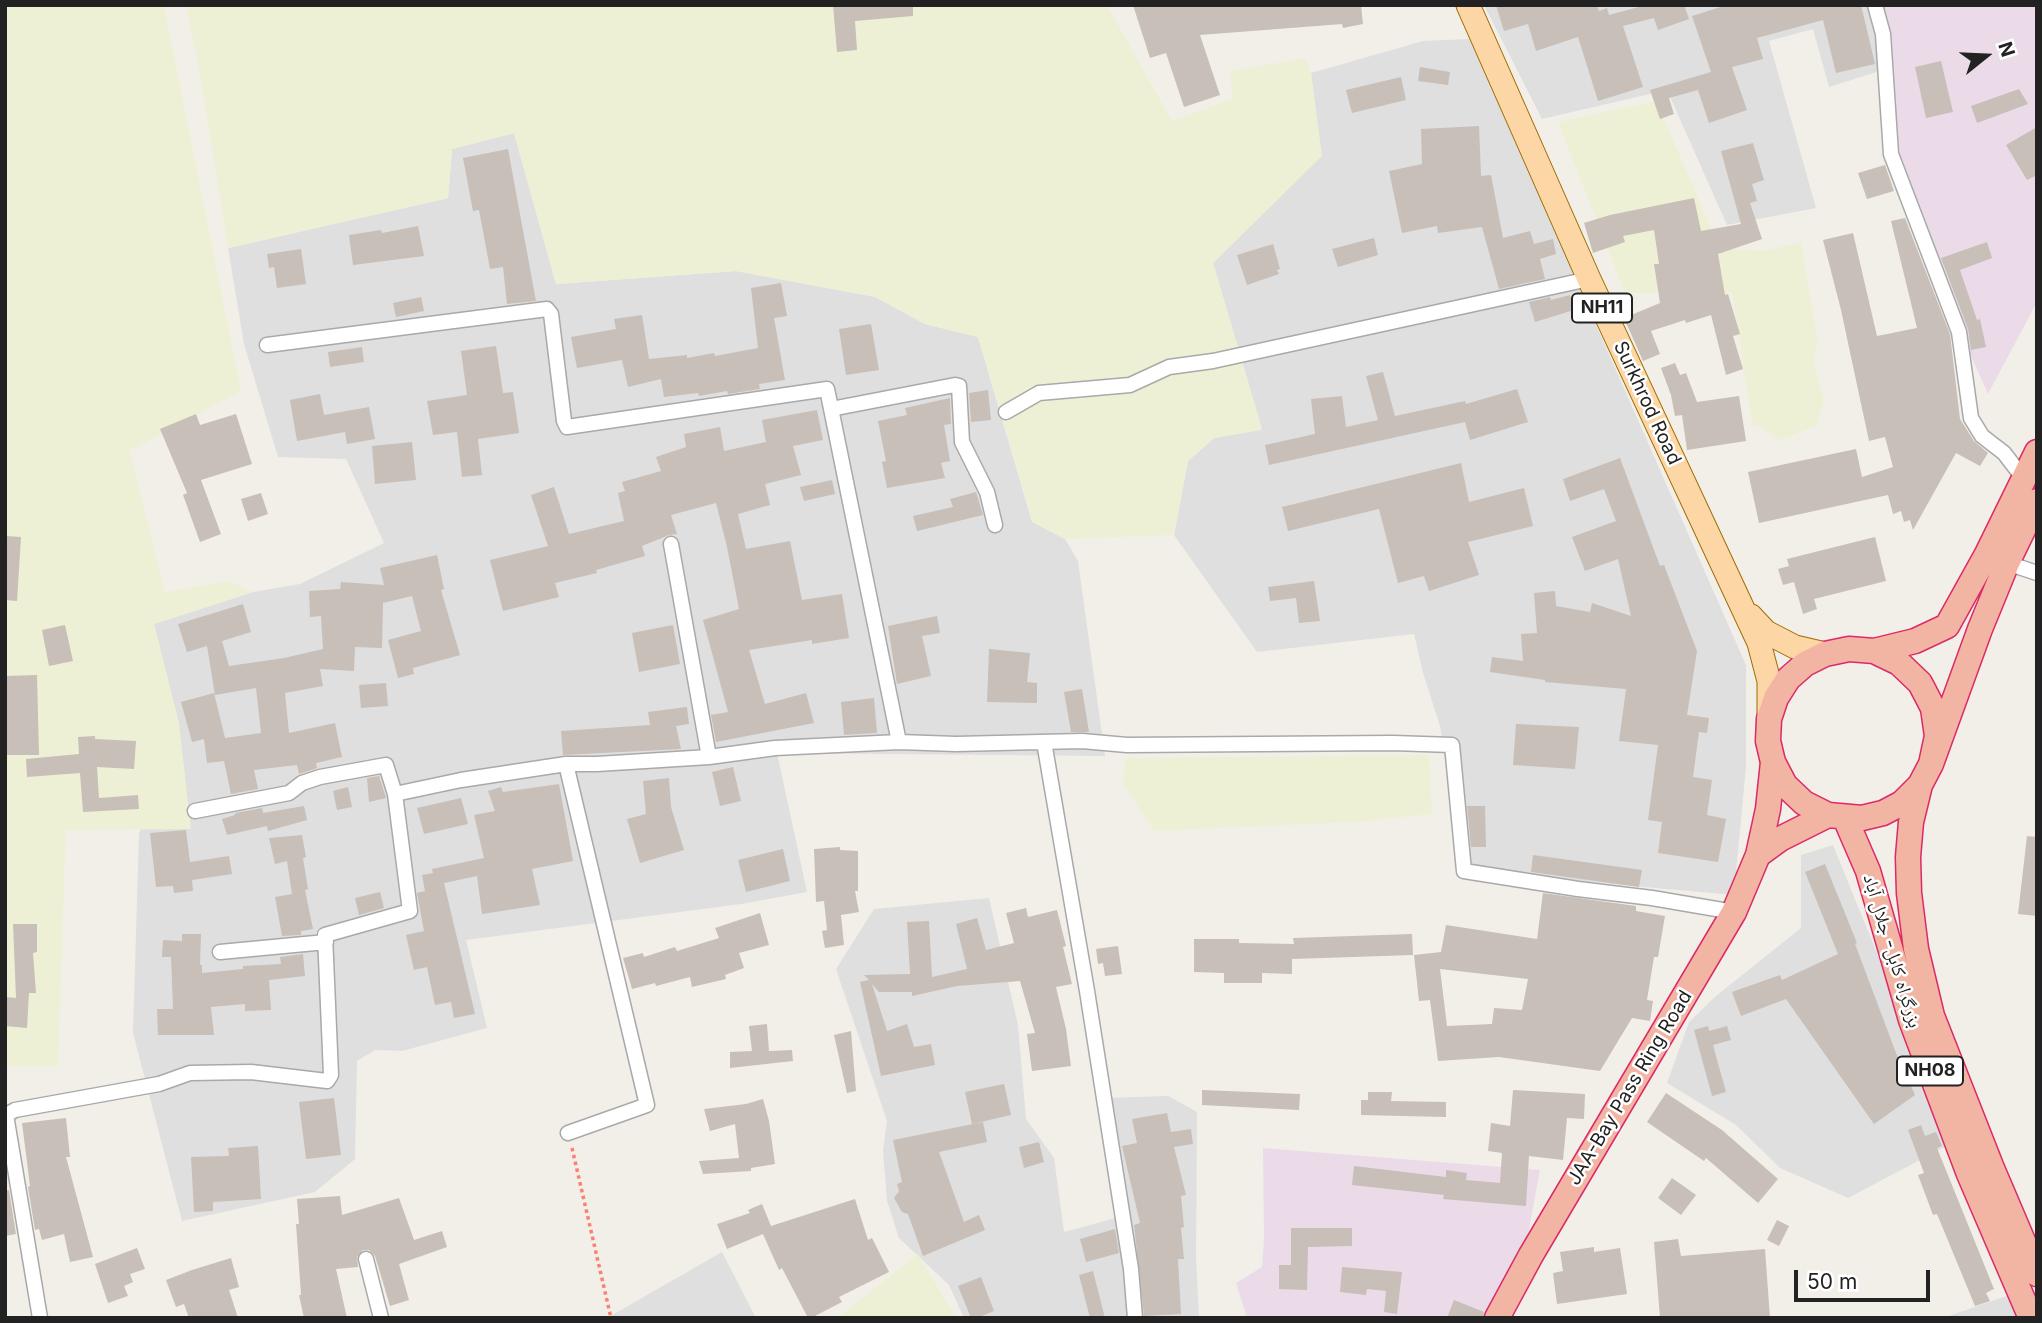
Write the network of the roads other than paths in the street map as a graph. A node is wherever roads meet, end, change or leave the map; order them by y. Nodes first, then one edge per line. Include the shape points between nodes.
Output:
1 (1468, 5) edge
2 (1875, 5) edge
3 (1589, 279) junction
4 (267, 345) dead end
5 (831, 409) junction
6 (1006, 412) dead end
7 (2037, 452) edge
8 (2024, 479) junction
9 (2037, 501) edge
10 (995, 525) dead end
11 (671, 544) dead end
12 (2007, 563) junction
13 (2037, 573) edge
14 (1744, 608) junction
15 (1874, 651) junction
16 (1825, 653) junction
17 (1769, 719) junction
18 (1044, 742) junction
19 (899, 743) junction
20 (709, 757) junction
21 (1773, 762) junction
22 (566, 764) junction
23 (1926, 774) junction
24 (395, 794) junction
25 (194, 811) dead end
26 (1837, 817) junction
27 (1758, 855) junction
28 (1734, 912) junction
29 (326, 942) junction
30 (220, 952) dead end
31 (568, 1133) road end
32 (1980, 1170) junction
33 (366, 1259) dead end
34 (2037, 1274) edge
35 (40, 1318) edge
36 (381, 1318) edge
37 (1135, 1318) edge
38 (1497, 1318) edge
39 (2031, 1318) edge

1 - 3 main road, Surkhrod Road / NH11
2 - 8 street via 1883,34 1891,154 1959,331 1971,418 1982,436 2004,453
3 - 6 street via 1170,367 1130,385 1039,393
3 - 14 main road, Surkhrod Road / NH11
4 - 5 street via 541,308 551,314 567,427 825,388
5 - 10 street via 959,386 962,442 987,492
5 - 19 street
7 - 8 highway, بزرگراه کابل- جلال آباد / NH08
8 - 15 highway, بزرگراه کابل- جلال آباد / NH08 via 1947,626 1915,641
9 - 12 highway, بزرگراه کابل- جلال آباد / NH08
11 - 20 street
12 - 13 street
12 - 23 highway, بزرگراه کابل- جلال آباد / NH08
14 - 16 main road, Surkhrod Road / NH11 via 1766,632 1795,647
14 - 17 main road, Surkhrod Road / NH11 via 1769,681
15 - 16 highway, بزرگراه کابل- جلال آباد / NH08
15 - 23 highway, بزرگراه کابل- جلال آباد / NH08 via 1899,663 1920,683 1933,708 1937,736
16 - 17 highway, بزرگراه کابل- جلال آباد / NH08 via 1788,679
17 - 21 highway, بزرگراه کابل- جلال آباد / NH08
18 - 19 street
18 - 28 street via 1452,745 1464,872
18 - 37 street via 1090,1005
19 - 20 street via 775,748
20 - 22 street
21 - 26 highway, بزرگراه کابل- جلال آباد / NH08 via 1785,785 1804,803
21 - 27 highway, JAA-Bay Pass Ring Road
22 - 24 street
22 - 31 street via 648,1105
23 - 26 highway, بزرگراه کابل- جلال آباد / NH08 via 1902,803 1883,813
23 - 32 highway, بزرگراه کابل- جلال آباد / NH08 via 1911,822 1908,857 1916,949
24 - 25 street via 383,764 311,780 289,793
24 - 29 street via 410,911 330,932 325,935
26 - 27 highway via 1780,839
26 - 32 highway, بزرگراه کابل- جلال آباد / NH08 via 1868,871 1911,1020
27 - 28 highway, JAA-Bay Pass Ring Road
28 - 38 highway, JAA-Bay Pass Ring Road
29 - 30 street
29 - 35 street via 331,1075 327,1081 251,1072 190,1073 159,1084 6,1115
32 - 34 highway, بزرگراه کابل- جلال آباد / NH08
32 - 39 highway, بزرگراه کابل- جلال آباد / NH08
33 - 36 street

